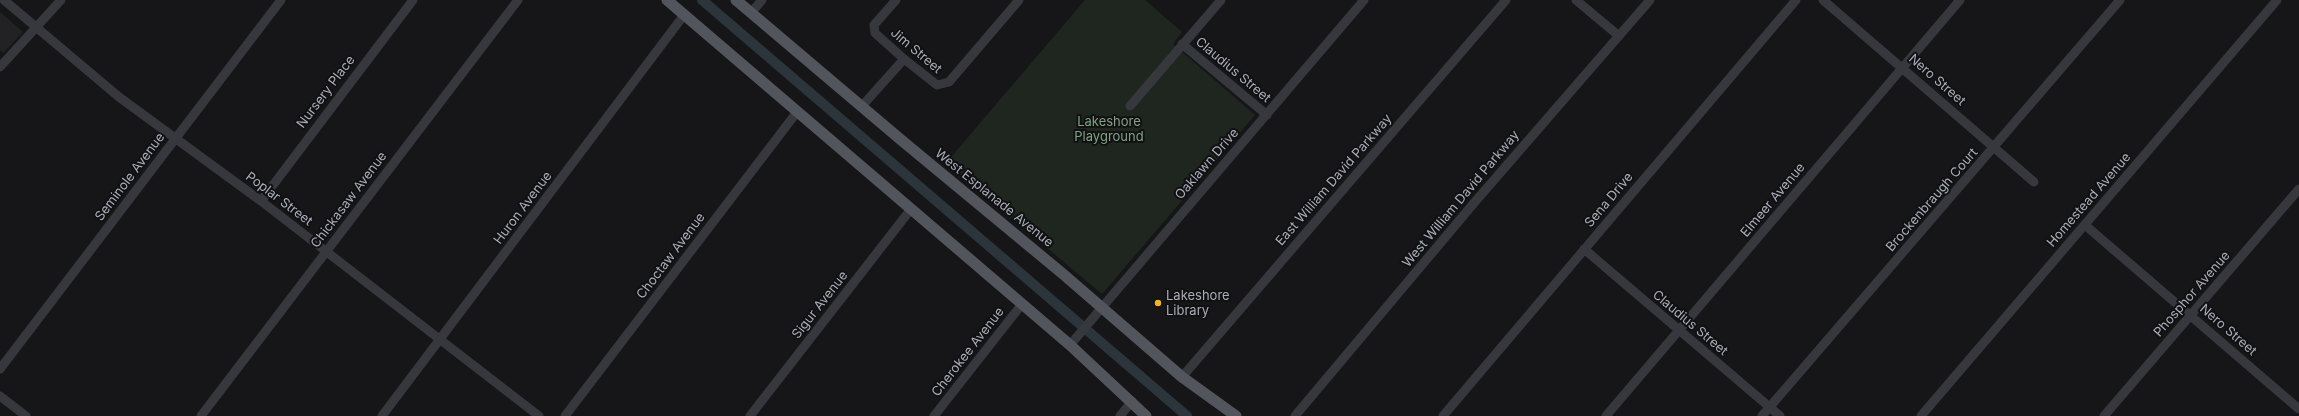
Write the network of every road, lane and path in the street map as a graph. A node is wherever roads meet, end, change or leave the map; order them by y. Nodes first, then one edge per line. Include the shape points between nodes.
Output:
1 (4, 0) edge
2 (61, 0) edge
3 (281, 0) edge
4 (413, 0) edge
5 (518, 0) edge
6 (667, 0) edge
7 (736, 0) edge
8 (762, 0) edge
9 (896, 0) edge
10 (1019, 0) edge
11 (1221, 0) edge
12 (1364, 0) edge
13 (1506, 0) edge
14 (1576, 0) edge
15 (1650, 0) edge
16 (1796, 0) edge
17 (1823, 0) edge
18 (1960, 0) edge
19 (2120, 0) edge
20 (2277, 0) edge
21 (751, 13) junction
22 (684, 15) junction
23 (36, 28) junction
24 (1619, 36) junction
25 (1182, 44) junction
26 (904, 59) junction
27 (0, 67) edge
28 (1902, 67) junction
29 (862, 106) junction
30 (1130, 106) dead end
31 (797, 112) junction
32 (1267, 115) junction
33 (176, 138) junction
34 (1995, 148) junction
35 (2034, 182) dead end
36 (2299, 189) edge
37 (261, 201) junction
38 (911, 209) junction
39 (2085, 225) junction
40 (1584, 250) junction
41 (326, 252) junction
42 (1022, 304) junction
43 (1098, 312) junction
44 (2191, 316) junction
45 (1679, 330) junction
46 (440, 340) junction
47 (1073, 341) junction
48 (0, 369) edge
49 (1182, 377) junction
50 (0, 396) edge
51 (1132, 401) junction
52 (1769, 407) junction
53 (2299, 409) edge
54 (26, 416) edge
55 (201, 416) edge
56 (382, 416) edge
57 (539, 416) edge
58 (565, 416) edge
59 (750, 416) edge
60 (934, 416) edge
61 (1120, 416) edge
62 (1146, 416) edge
63 (1236, 416) edge
64 (1295, 416) edge
65 (1443, 416) edge
66 (1606, 416) edge
67 (1762, 416) edge
68 (1780, 416) edge
69 (1921, 416) edge
70 (2104, 416) edge

1 - 23 street, Poplar Street
2 - 23 street
3 - 33 street, Seminole Avenue
4 - 37 street, Nursery Place
5 - 41 street, Chickasaw Avenue
6 - 22 main road
7 - 21 main road, West Esplanade Avenue
8 - 21 street
9 - 26 street, Jim Street via 874,25 875,33
10 - 26 street, Jim Street via 949,82 937,85
11 - 25 street
12 - 32 street, Oaklawn Drive
13 - 49 street, East William David Parkway
14 - 24 street
15 - 24 street, West William David Parkway
16 - 40 street, Sena Drive
17 - 28 street, Nero Street
18 - 28 street, Elmeer Avenue
19 - 34 street, Brockenbraugh Court
20 - 39 street, Homestead Avenue
21 - 29 main road, West Esplanade Avenue
22 - 31 main road
22 - 46 street, Huron Avenue
23 - 27 street
23 - 33 street, Poplar Street via 119,96
24 - 64 street, West William David Parkway
25 - 30 street
25 - 32 street, Claudius Street
26 - 29 street
28 - 34 street, Nero Street
28 - 45 street, Elmeer Avenue
29 - 43 main road, West Esplanade Avenue via 1063,274
31 - 38 main road
31 - 58 street, Choctaw Avenue
32 - 43 street, Oaklawn Drive
33 - 37 street, Poplar Street
33 - 48 street, Seminole Avenue
34 - 35 street, Nero Street
34 - 52 street, Brockenbraugh Court
36 - 44 street, Phosphor Avenue
37 - 41 street, Poplar Street
38 - 42 main road
38 - 59 street, Sigur Avenue
39 - 44 street, Nero Street
39 - 69 street, Homestead Avenue
40 - 45 street, Claudius Street
40 - 65 street, Sena Drive
41 - 46 street, Poplar Street
41 - 55 street, Chickasaw Avenue
42 - 47 main road
42 - 60 street, Cherokee Avenue
43 - 47 street, Oaklawn Drive
43 - 49 main road, West Esplanade Avenue
44 - 53 street, Nero Street
44 - 70 street, Phosphor Avenue
45 - 52 street, Claudius Street
45 - 66 street, Elmeer Avenue
46 - 56 street, Huron Avenue
46 - 57 street, Poplar Street
47 - 51 main road
49 - 63 main road, West Esplanade Avenue
50 - 54 street
51 - 61 street
51 - 62 main road
52 - 67 street, Brockenbraugh Court
52 - 68 street, Claudius Street

